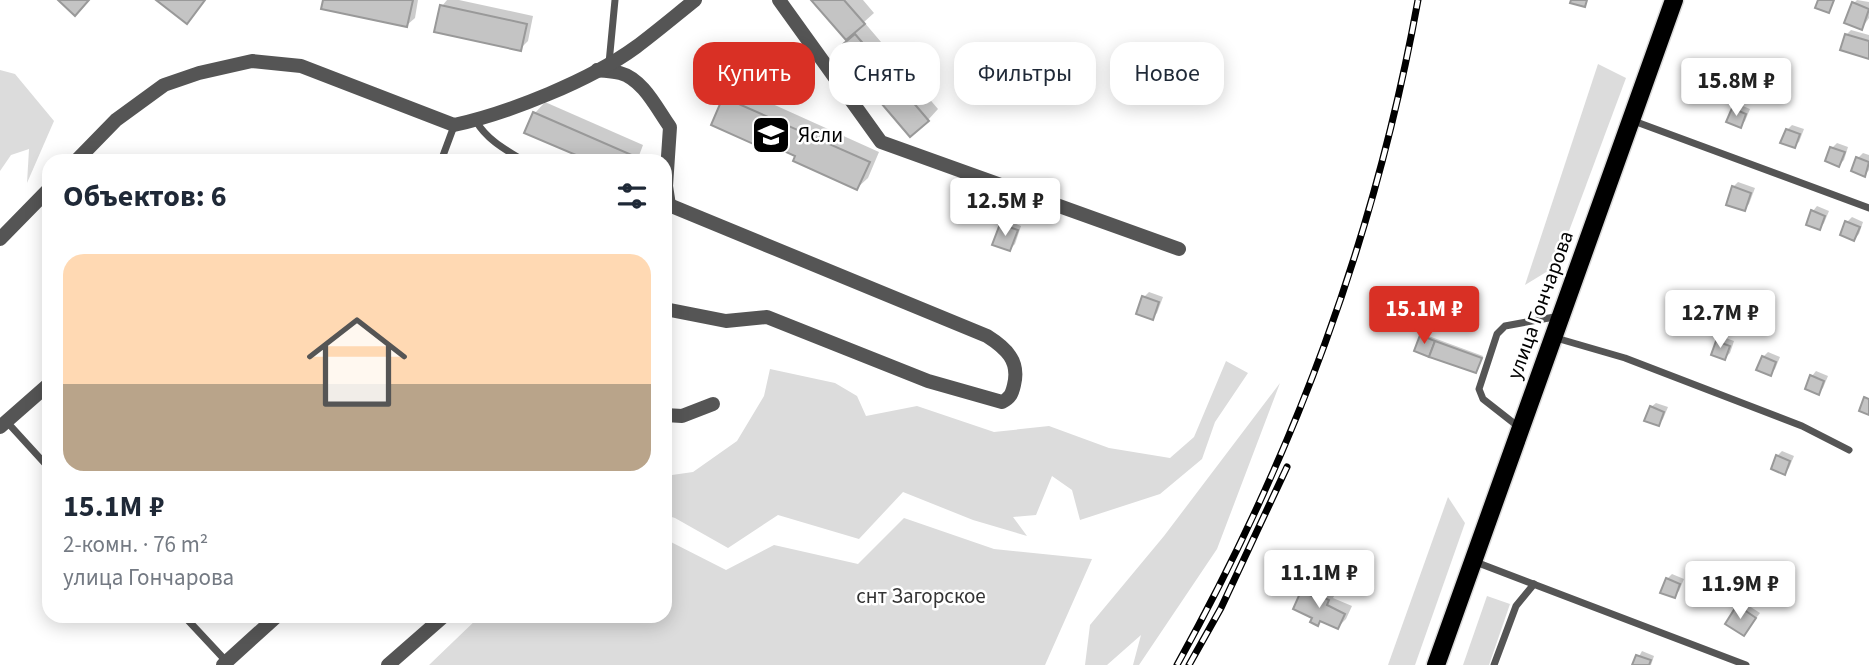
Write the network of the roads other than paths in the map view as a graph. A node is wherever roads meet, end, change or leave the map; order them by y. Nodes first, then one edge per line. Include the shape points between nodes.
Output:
1 (614, 0) edge
2 (695, 0) edge
3 (779, 0) edge
4 (1674, 0) edge
5 (603, 66) junction
6 (1631, 120) junction
7 (476, 121) junction
8 (454, 125) junction
9 (83, 154) edge
10 (444, 154) edge
11 (513, 154) edge
12 (668, 154) edge
13 (42, 196) edge
14 (1869, 208) edge
15 (672, 209) edge
16 (0, 239) edge
17 (1179, 249) dead end
18 (672, 310) edge
19 (1561, 316) junction
20 (1554, 337) junction
21 (42, 390) edge
22 (713, 404) dead end
23 (672, 415) edge
24 (3, 425) edge
25 (1520, 428) junction
26 (1849, 450) dead end
27 (42, 461) edge
28 (1473, 561) junction
29 (1534, 584) junction
30 (190, 623) edge
31 (269, 623) edge
32 (435, 623) edge
33 (225, 664) edge
34 (388, 665) edge
35 (1436, 665) edge
36 (1494, 665) edge
37 (1746, 665) edge

1 - 5 lane
2 - 5 street via 634,49
3 - 17 street via 881,142
4 - 6 main road, улица Гончарова
5 - 7 street
5 - 12 street via 633,79 643,89 670,127
6 - 14 lane
6 - 19 main road, улица Гончарова
7 - 8 street
7 - 11 lane
8 - 9 street via 301,66 252,61 164,85 116,120
8 - 10 lane
13 - 16 street
15 - 18 street via 987,336 1012,357 1015,382 1012,394 1002,402 928,381 767,317 726,321
19 - 20 main road, улица Гончарова
19 - 25 lane via 1505,326 1497,334 1479,389 1483,399
20 - 25 main road, улица Гончарова
20 - 26 lane via 1625,358 1789,421
21 - 24 street
22 - 23 street
24 - 27 lane
25 - 28 main road, улица Гончарова
28 - 29 lane
28 - 35 main road, улица Гончарова
29 - 36 lane via 1516,606
29 - 37 lane
30 - 33 lane
31 - 33 street
32 - 34 street

